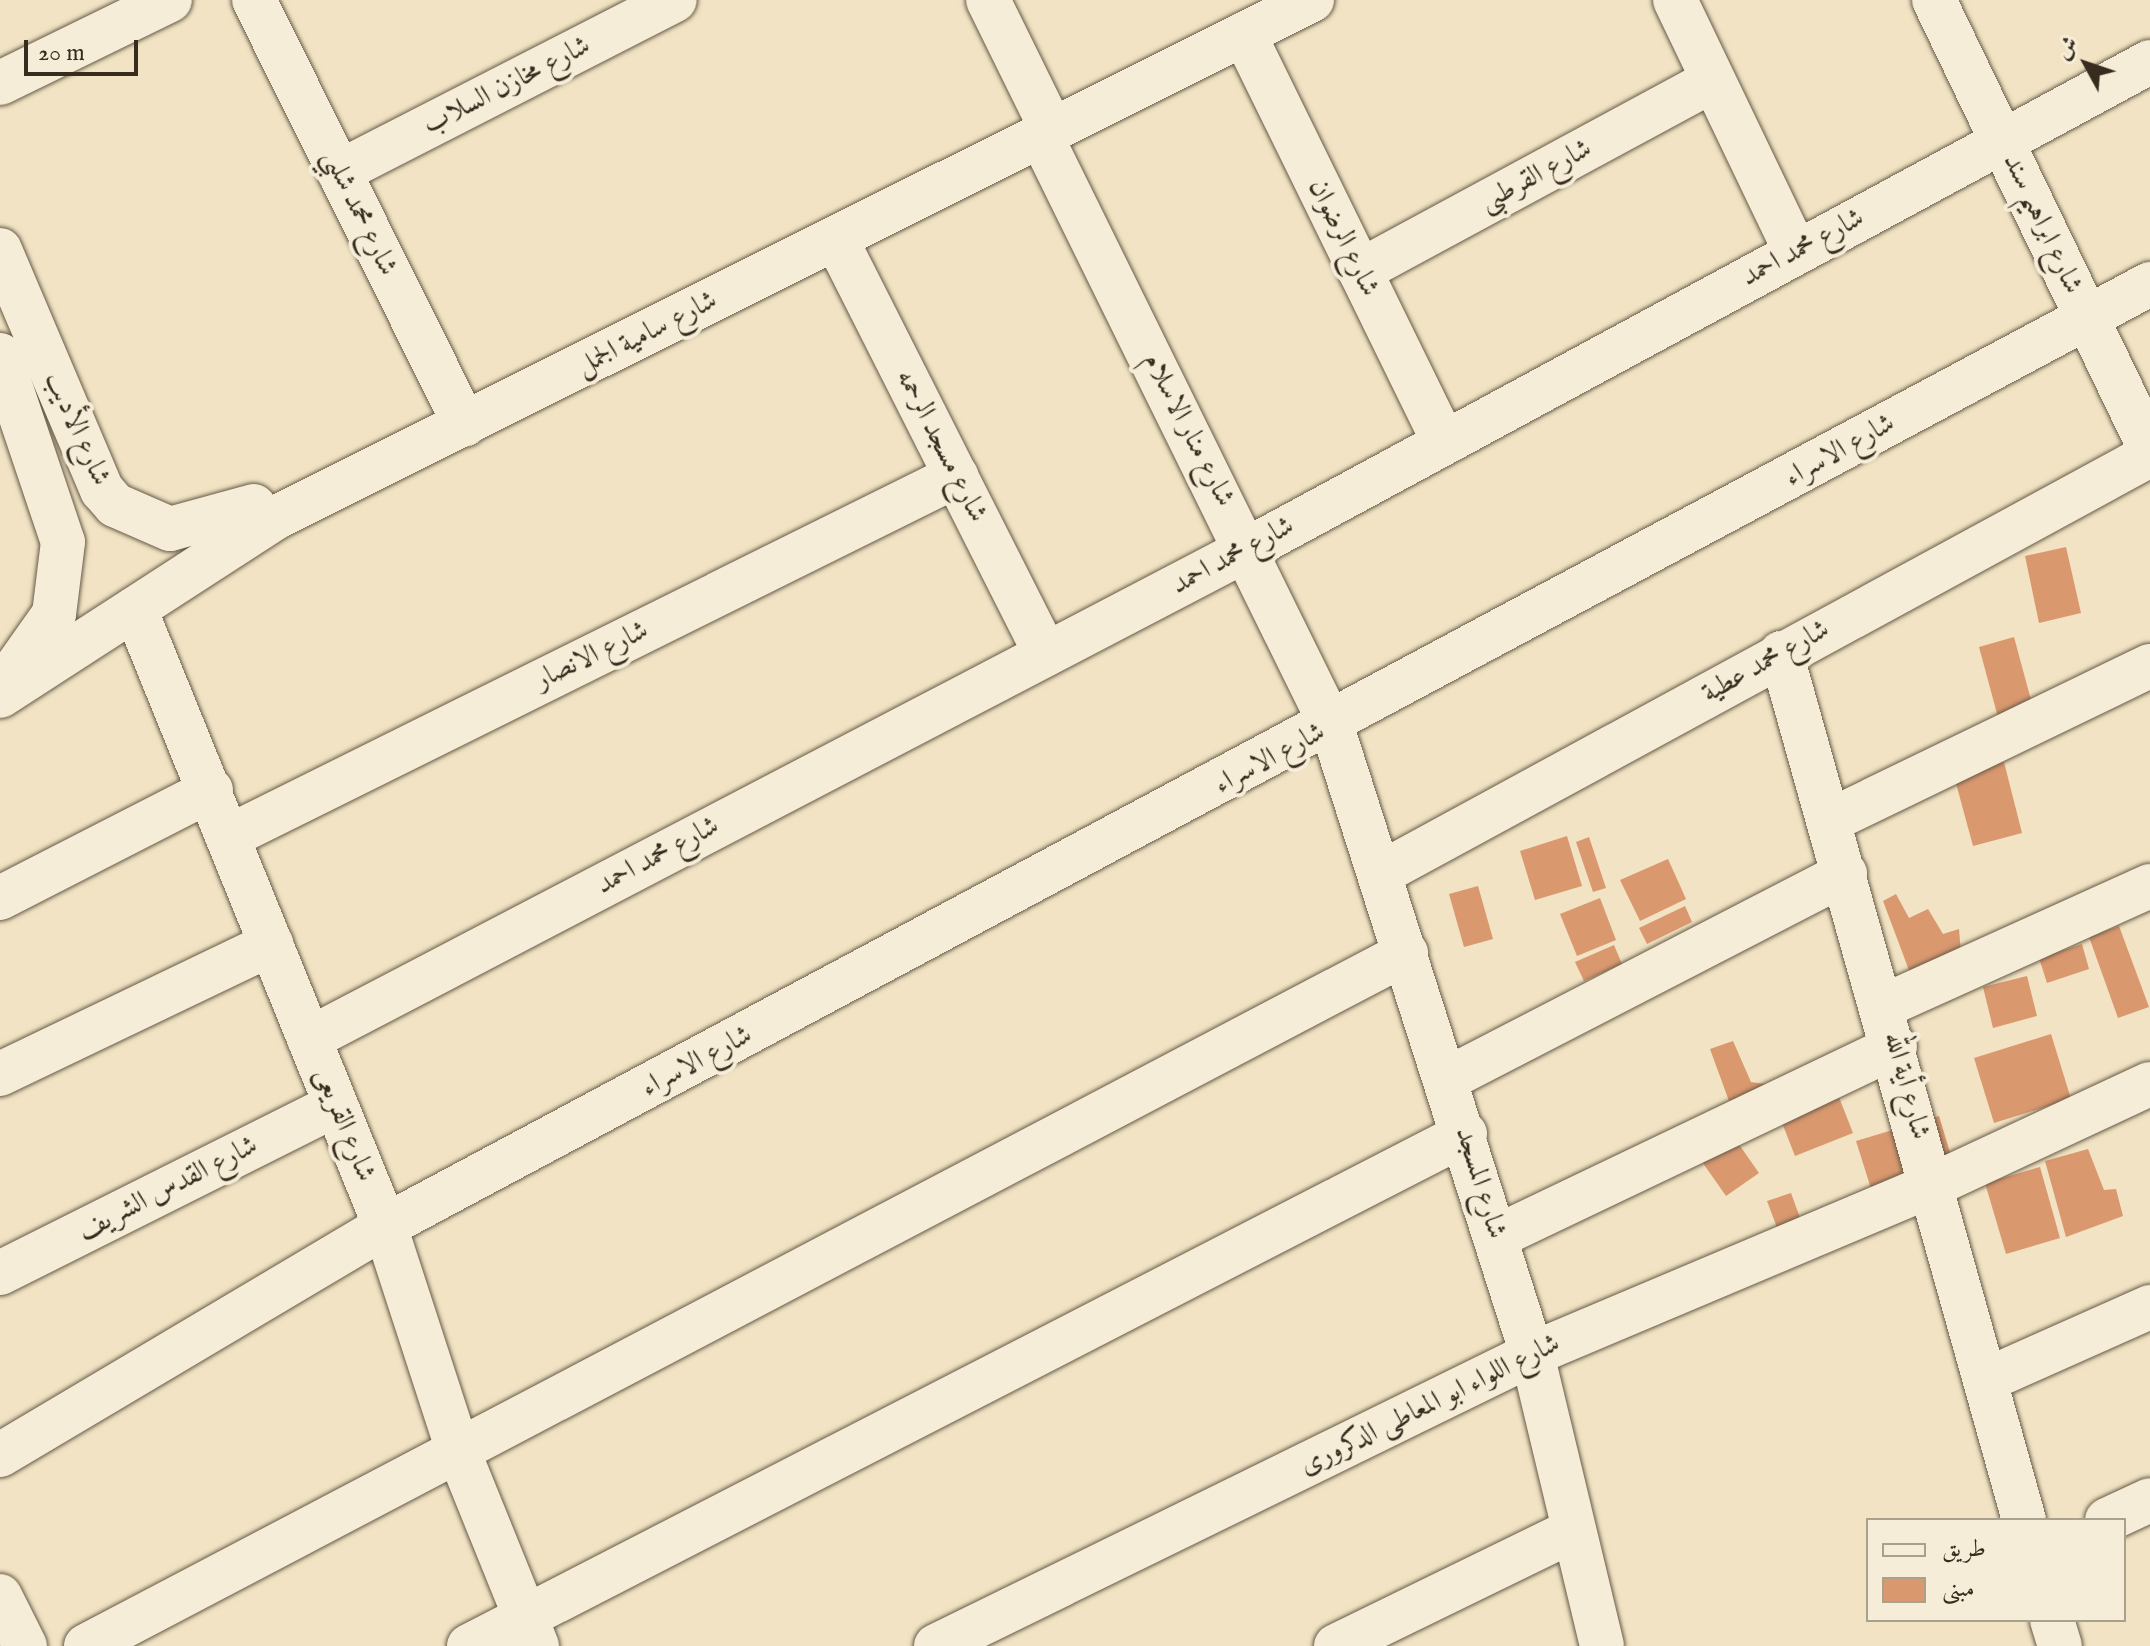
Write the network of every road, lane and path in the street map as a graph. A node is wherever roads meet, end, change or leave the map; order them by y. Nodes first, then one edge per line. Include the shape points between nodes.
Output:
1 (170, 0) edge
2 (254, 0) edge
3 (675, 0) edge
4 (988, 0) edge
5 (1312, 0) edge
6 (1675, 0) edge
7 (1934, 0) edge
8 (1244, 34) junction
9 (2150, 62) edge
10 (1713, 80) junction
11 (0, 83) edge
12 (1046, 133) junction
13 (2004, 140) junction
14 (339, 172) junction
15 (836, 239) junction
16 (0, 250) edge
17 (1796, 252) junction
18 (1360, 271) junction
19 (2150, 284) edge
20 (2084, 317) junction
21 (1, 358) edge
22 (465, 425) junction
23 (1444, 442) junction
24 (2150, 448) edge
25 (2150, 455) edge
26 (956, 476) junction
27 (355, 480) junction
28 (1248, 549) junction
29 (135, 609) junction
30 (1781, 653) junction
31 (1046, 654) junction
32 (2150, 666) edge
33 (0, 686) edge
34 (0, 696) edge
35 (1332, 727) junction
36 (211, 790) junction
37 (1829, 821) junction
38 (228, 837) junction
39 (1383, 872) junction
40 (1845, 874) junction
41 (2150, 886) edge
42 (0, 898) edge
43 (271, 944) junction
44 (1406, 953) junction
45 (1890, 1027) junction
46 (309, 1039) junction
47 (0, 1074) edge
48 (1447, 1079) junction
49 (2150, 1084) edge
50 (335, 1105) junction
51 (1465, 1134) junction
52 (1933, 1185) junction
53 (385, 1226) junction
54 (1496, 1237) junction
55 (0, 1273) edge
56 (2150, 1307) edge
57 (1532, 1354) junction
58 (1986, 1380) junction
59 (457, 1448) junction
60 (0, 1455) edge
61 (2150, 1500) edge
62 (2023, 1518) edge
63 (2111, 1518) edge
64 (1572, 1531) junction
65 (0, 1596) edge
66 (530, 1631) edge
67 (25, 1646) edge
68 (86, 1646) edge
69 (469, 1646) edge
70 (936, 1646) edge
71 (1336, 1646) edge
72 (1602, 1646) edge

1 - 11 street
2 - 14 street, شارع محمد شلبي
3 - 14 street, شارع مخازن السلاب
4 - 12 street, شارع منار الاسلام
5 - 8 street, شارع سامية الجمل
6 - 10 street
7 - 13 street, شارع ابراهيم سند
8 - 12 street, شارع سامية الجمل
8 - 18 street, شارع الرضوان
9 - 13 street, شارع محمد احمد
10 - 17 street
10 - 18 street, شارع القرطبى
12 - 15 street, شارع سامية الجمل
12 - 28 street, شارع منار الاسلام
13 - 17 street, شارع محمد احمد
13 - 20 street, شارع ابراهيم سند
14 - 22 street, شارع محمد شلبي
15 - 22 street, شارع سامية الجمل
15 - 26 street, شارع مسجد الرحمه
16 - 27 street, شارع الأديب via 102,490 131,517 190,528 309,486
17 - 23 street, شارع محمد احمد
18 - 23 street, شارع الرضوان
19 - 20 street, شارع الاسراء
20 - 24 street, شارع ابراهيم سند
20 - 35 street, شارع الاسراء
21 - 33 street, شارع الأديب via 55,512 64,566 44,636
22 - 27 street, شارع سامية الجمل
23 - 28 street, شارع محمد احمد
25 - 30 street, شارع محمد عطية
26 - 31 street, شارع مسجد الرحمه
26 - 38 street, شارع الانصار
27 - 29 street, شارع سامية الجمل via 232,542
28 - 31 street, شارع محمد احمد
28 - 35 street, شارع منار الاسلام
29 - 34 street, شارع سامية الجمل
29 - 36 street, شارع القريعى
30 - 37 street, شارع أية الله
30 - 39 street, شارع محمد عطية
31 - 46 street, شارع محمد احمد
32 - 37 street
35 - 39 street, شارع المسجد
35 - 53 street, شارع الاسراء
36 - 38 street, شارع القريعى
36 - 42 street
37 - 40 street, شارع أية الله
38 - 43 street, شارع القريعى
39 - 44 street, شارع المسجد
40 - 45 street, شارع أية الله
40 - 48 street
41 - 45 street
43 - 46 street, شارع القريعى
43 - 47 street
44 - 48 street, شارع المسجد
44 - 59 street
45 - 52 street, شارع أية الله
45 - 54 street
46 - 50 street, شارع القريعى
48 - 51 street, شارع المسجد
49 - 52 street, شارع اللواء ابو المعاطى الدكرورى
50 - 53 street, شارع القريعى
50 - 55 street, شارع القدس الشريف
51 - 54 street, شارع المسجد
51 - 66 street
52 - 57 street, شارع اللواء ابو المعاطى الدكرورى
52 - 58 street, شارع أية الله
53 - 59 street, شارع القريعى
53 - 60 street, شارع الاسراء
54 - 57 street, شارع المسجد
56 - 58 street
57 - 64 street, شارع المسجد
57 - 70 street, شارع اللواء ابو المعاطى الدكرورى
58 - 62 street, شارع أية الله
59 - 66 street, شارع القريعى
59 - 68 street
61 - 63 street
64 - 71 street
64 - 72 street, شارع المسجد
65 - 67 street
66 - 69 street

